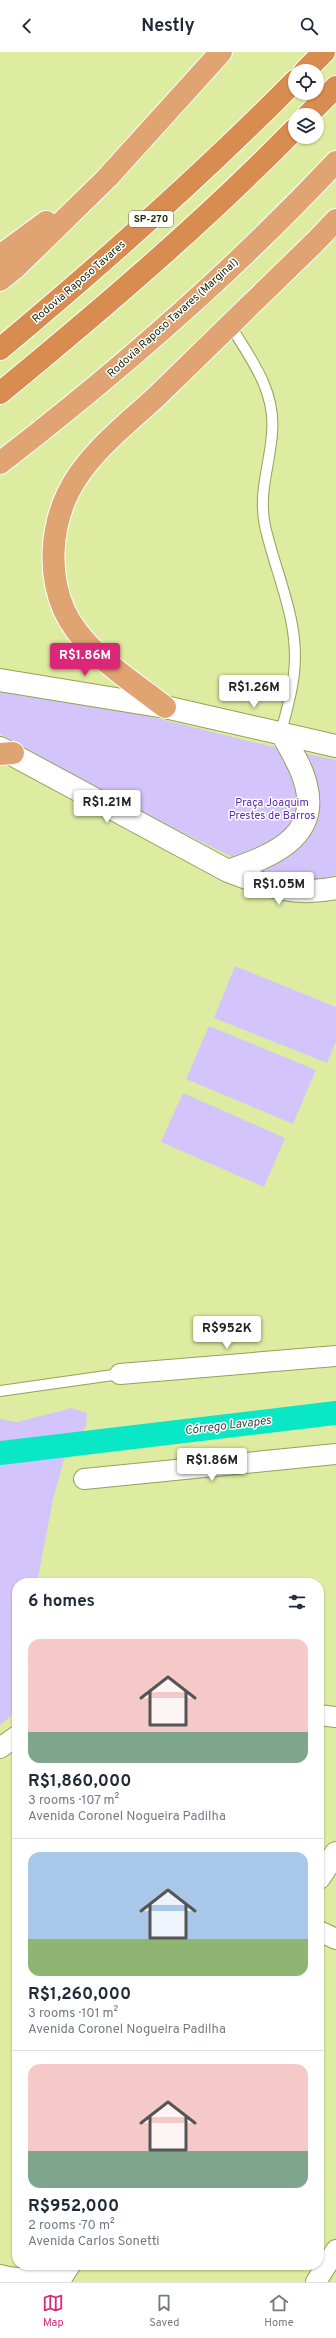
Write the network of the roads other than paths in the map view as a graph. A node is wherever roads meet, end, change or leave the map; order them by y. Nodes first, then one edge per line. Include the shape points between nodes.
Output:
1 (220, 52) edge
2 (324, 52) edge
3 (312, 64) edge
4 (336, 87) edge
5 (288, 88) edge
6 (315, 108) edge
7 (288, 136) edge
8 (336, 162) edge
9 (107, 178) junction
10 (336, 220) edge
11 (0, 256) edge
12 (0, 280) edge
13 (230, 325) junction
14 (0, 349) edge
15 (0, 393) edge
16 (0, 463) edge
17 (0, 680) edge
18 (165, 707) junction
19 (281, 732) junction
20 (336, 746) edge
21 (4, 752) edge
22 (228, 870) junction
23 (336, 888) edge
24 (336, 1356) edge
25 (120, 1374) joint
26 (0, 1391) edge
27 (336, 1454) edge
28 (84, 1479) dead end
29 (324, 1716) edge
30 (336, 1717) edge
31 (12, 1740) edge
32 (0, 1748) edge
33 (336, 1853) edge
34 (324, 1871) edge
35 (324, 1933) edge
36 (336, 1939) edge
37 (336, 2250) edge
38 (324, 2269) edge
39 (324, 2270) edge
40 (64, 2272) edge
41 (0, 2275) edge
42 (316, 2282) edge

1 - 9 highway
2 - 3 highway
4 - 6 highway
5 - 14 highway, Rodovia Raposo Tavares / SP-270 via 218,158 164,207
7 - 15 highway, SP-270 via 228,195 99,311
8 - 16 highway, Rodovia Raposo Tavares (Marginal) via 286,216 179,315 69,410
9 - 11 highway
9 - 12 highway
10 - 13 highway
13 - 18 highway via 99,450 84,468 68,492 61,510 54,544 56,587 64,610 77,632 94,650
13 - 19 lane via 264,382 271,404 272,433 263,493 265,525 288,604 294,646 294,673
17 - 18 main road
18 - 19 main road
19 - 20 main road
19 - 22 main road via 306,784 308,801 305,819 296,835 283,848 261,859
21 - 22 main road
22 - 23 main road via 268,886 297,892
24 - 25 street
25 - 26 lane
27 - 28 street
29 - 30 street
31 - 32 street
33 - 34 main road
35 - 36 street
37 - 38 street
39 - 42 street
40 - 41 street via 19,2280

